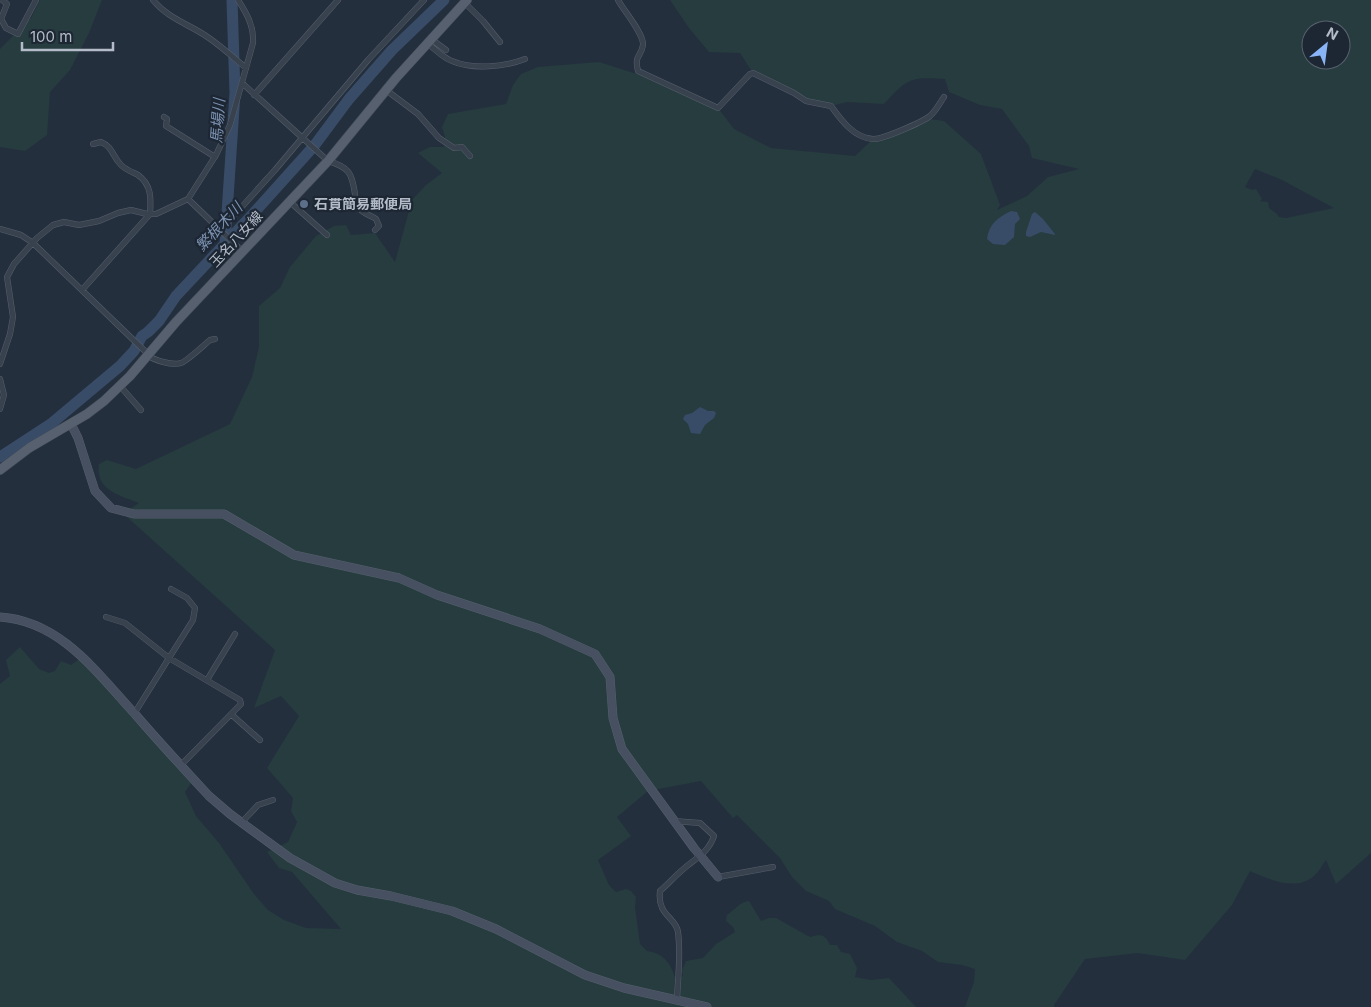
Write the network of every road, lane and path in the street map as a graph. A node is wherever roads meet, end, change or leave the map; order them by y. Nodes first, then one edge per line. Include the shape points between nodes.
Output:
1 (2, 0) edge
2 (36, 0) edge
3 (153, 0) edge
4 (238, 0) edge
5 (338, 0) edge
6 (424, 0) edge
7 (618, 0) edge
8 (466, 1) edge
9 (429, 40) junction
10 (500, 42) dead end
11 (446, 50) dead end
12 (525, 59) dead end
13 (246, 68) junction
14 (242, 84) junction
15 (386, 90) junction
16 (254, 94) junction
17 (944, 97) dead end
18 (164, 117) dead end
19 (302, 138) junction
20 (93, 144) dead end
21 (470, 156) dead end
22 (215, 157) junction
23 (328, 161) junction
24 (188, 199) junction
25 (290, 202) junction
26 (150, 214) junction
27 (0, 229) edge
28 (220, 230) junction
29 (375, 230) dead end
30 (327, 235) dead end
31 (33, 243) junction
32 (243, 251) junction
33 (82, 290) junction
34 (215, 339) dead end
35 (146, 353) junction
36 (0, 364) edge
37 (0, 379) edge
38 (120, 386) junction
39 (0, 409) edge
40 (142, 410) dead end
41 (71, 424) junction
42 (0, 470) edge
43 (171, 589) dead end
44 (0, 617) edge
45 (106, 617) dead end
46 (235, 634) dead end
47 (169, 658) junction
48 (207, 680) junction
49 (134, 714) junction
50 (232, 714) junction
51 (260, 740) dead end
52 (181, 765) junction
53 (273, 800) dead end
54 (674, 821) junction
55 (242, 822) junction
56 (701, 856) junction
57 (773, 867) dead end
58 (718, 876) joint
59 (677, 999) junction
60 (708, 1007) edge

1 - 2 street via 8,4 1,19 6,28 18,34
3 - 13 street via 184,24 209,37
4 - 13 street via 254,32
5 - 16 street
6 - 19 street
7 - 17 street via 642,37 643,47 636,61 638,71 718,108 753,73 806,101 831,106 843,123 861,136 873,139 889,136 927,118
8 - 9 main road, 玉名八女線
8 - 10 street
9 - 11 street
9 - 12 street via 450,61 462,65 504,65
9 - 15 main road, 玉名八女線
13 - 14 street
14 - 16 street
14 - 22 street via 230,125
15 - 21 street via 418,114 439,138 454,148 462,147
15 - 23 main road, 玉名八女線
16 - 19 street
18 - 22 street via 166,126
19 - 23 street
19 - 28 street
20 - 26 street via 109,145 115,158 144,181 151,193
22 - 24 street
23 - 25 main road, 玉名八女線
23 - 29 street via 347,169 357,205 376,219 379,226
24 - 26 street
24 - 28 street
25 - 30 street
25 - 32 main road, 玉名八女線
26 - 31 street via 131,210 79,225 64,222 52,225
26 - 33 street
27 - 31 street via 21,235
28 - 32 street
31 - 33 street
31 - 36 street via 7,277 13,317
32 - 35 main road, 玉名八女線
33 - 35 street
34 - 35 street via 181,363 153,360
35 - 38 main road, 玉名八女線
37 - 39 street via 4,395
38 - 40 street
38 - 41 main road, 玉名八女線
41 - 42 main road, 玉名八女線
41 - 54 street via 94,491 111,508 134,514 224,514 294,556 398,578 437,595 540,629 595,654 610,677 613,718 622,749
43 - 47 street via 187,598 195,608 193,620
44 - 49 street via 29,622 61,639 97,671
45 - 47 street via 125,623
46 - 48 street
47 - 48 street
47 - 49 street
48 - 50 street via 240,700 241,704
49 - 52 street
50 - 51 street
50 - 52 street
52 - 55 street via 210,796
53 - 55 street via 258,805
54 - 56 street
54 - 56 street via 700,823 714,836 711,846
55 - 59 street via 290,858 335,883 452,911 496,929 585,975 624,988
56 - 58 street
56 - 59 street via 660,892 658,901 678,930
57 - 58 street
59 - 60 street

